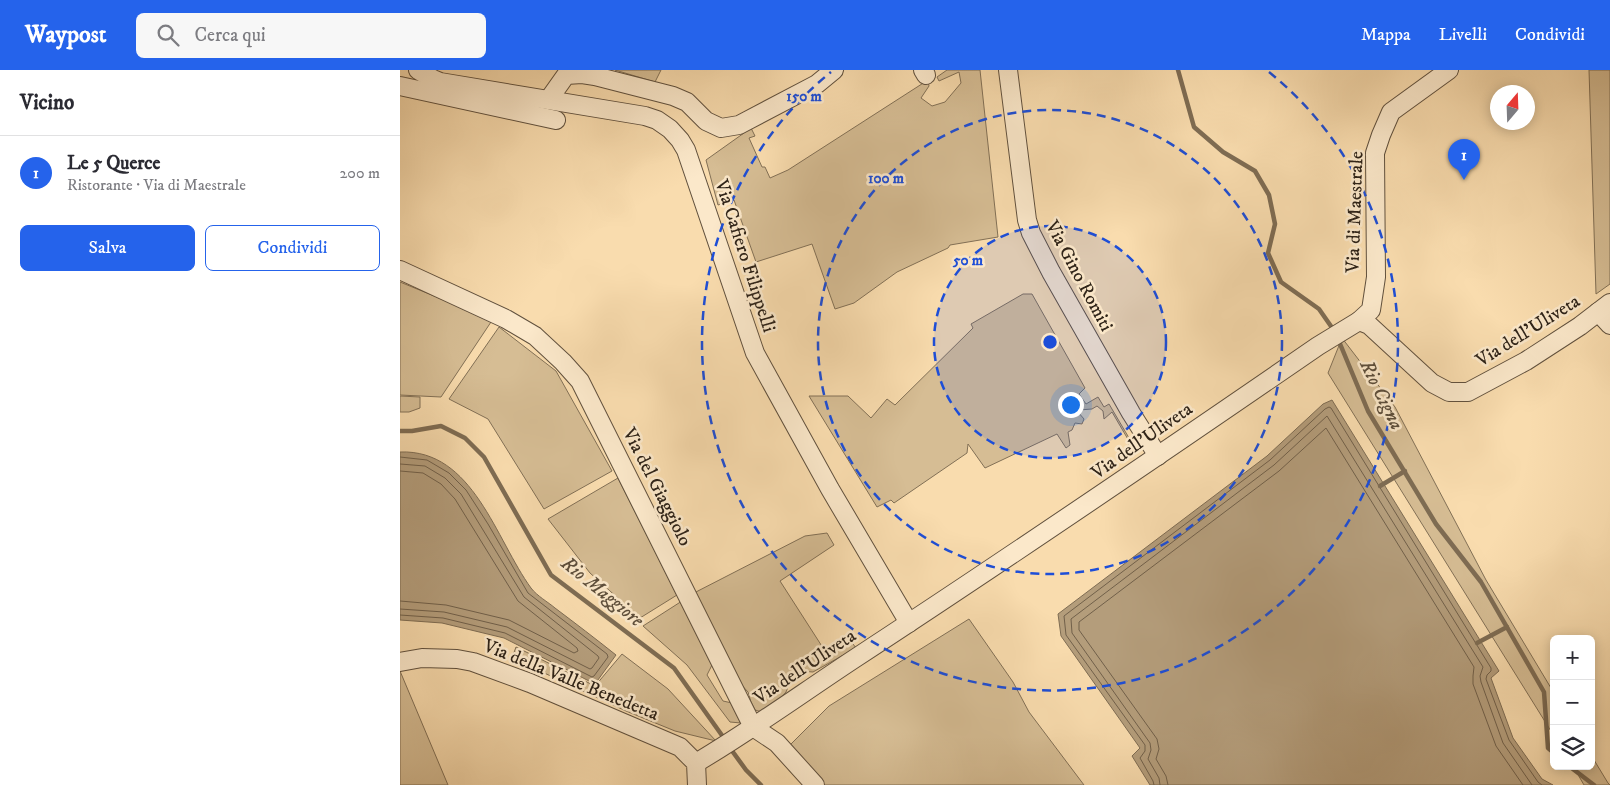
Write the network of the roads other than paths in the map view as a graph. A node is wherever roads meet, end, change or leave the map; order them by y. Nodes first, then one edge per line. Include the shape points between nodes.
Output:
1 (418, 70) edge
2 (834, 70) edge
3 (1008, 70) edge
4 (1449, 70) edge
5 (400, 86) edge
6 (550, 99) junction
7 (556, 120) dead end
8 (400, 270) edge
9 (1604, 307) edge
10 (1353, 325) junction
11 (1610, 325) edge
12 (1158, 456) junction
13 (909, 624) junction
14 (400, 662) edge
15 (748, 731) junction
16 (696, 763) junction
17 (697, 785) edge
18 (815, 785) edge

1 - 6 street, Via Cafiero Filippelli via 440,82
2 - 6 street via 816,84 739,125 721,128 706,121 688,102 595,76 566,75
3 - 12 street, Via Gino Romiti via 1031,233 1097,355
4 - 10 street, Via di Maestrale via 1391,112 1381,135 1375,153 1376,277 1371,310
5 - 7 street
6 - 13 street, Via Cafiero Filippelli via 645,116 663,124 680,140 694,171 755,353
8 - 15 street, Via del Giaggiolo via 506,319 535,336 580,381
9 - 10 street, Via dell'Uliveta via 1526,361 1463,393 1449,392 1432,384 1369,325
9 - 11 street
10 - 12 street, Via dell'Uliveta
12 - 13 street, Via dell'Uliveta
13 - 15 street, Via dell'Uliveta
14 - 16 street, Via della Valle Benedetta via 422,658 472,662 530,683 680,747
15 - 16 street, Via dell'Uliveta
15 - 18 street, Via del Giaggiolo via 777,743
16 - 17 street

